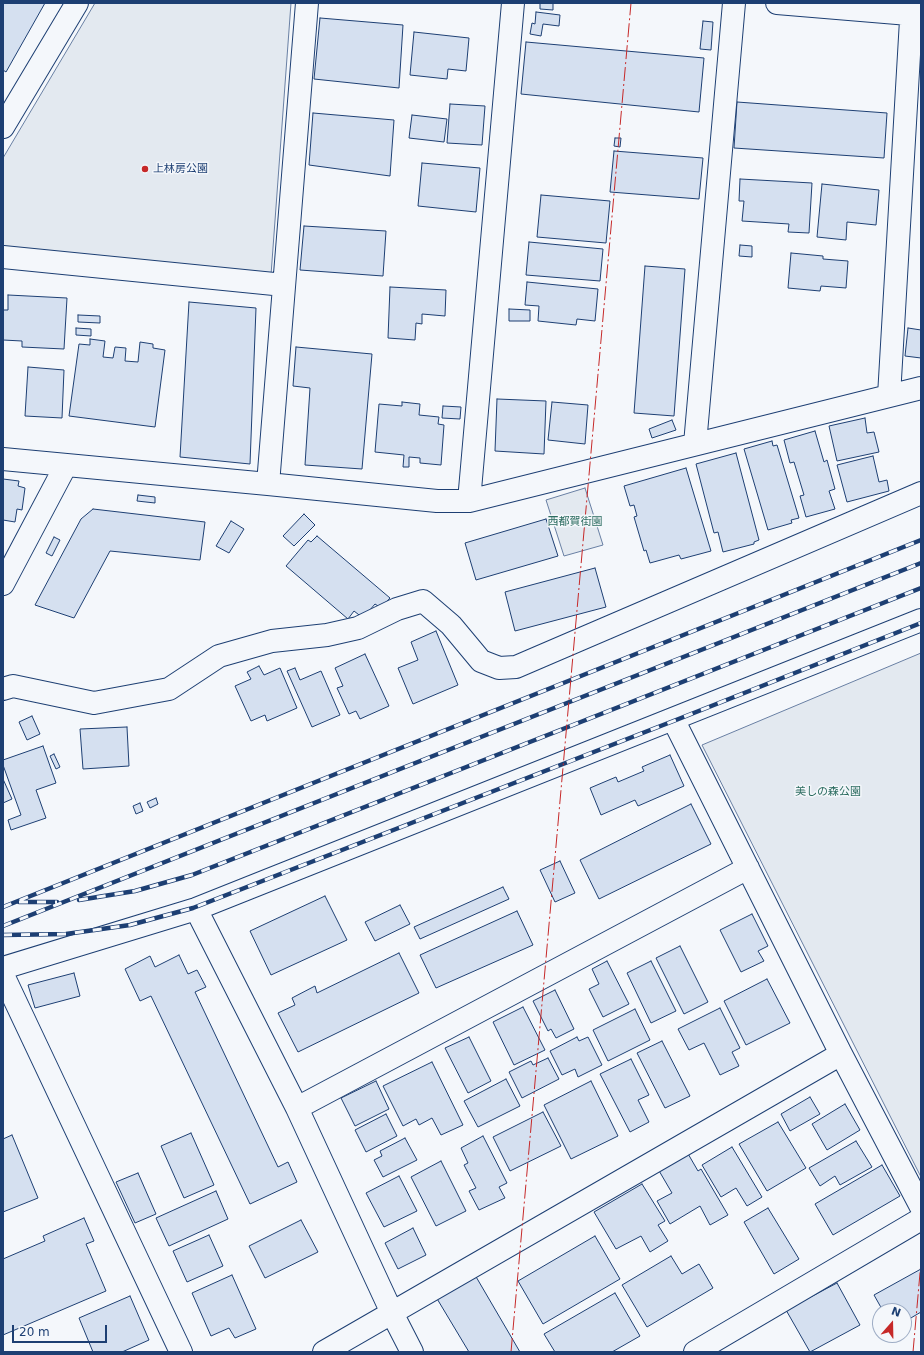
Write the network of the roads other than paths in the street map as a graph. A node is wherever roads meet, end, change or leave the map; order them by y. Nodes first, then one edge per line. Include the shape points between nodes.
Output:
1 (77, 3) edge
2 (307, 3) edge
3 (513, 3) edge
4 (734, 3) edge
5 (777, 3) edge
6 (915, 11) edge
7 (3, 127) edge
8 (3, 257) edge
9 (284, 284) junction
10 (921, 388) edge
11 (889, 396) junction
12 (695, 444) junction
13 (3, 459) edge
14 (66, 465) junction
15 (268, 484) junction
16 (921, 493) edge
17 (469, 502) junction
18 (3, 584) edge
19 (921, 620) edge
20 (3, 689) edge
21 (673, 718) junction
22 (748, 868) junction
23 (196, 909) junction
24 (3, 968) edge
25 (3, 975) edge
26 (841, 1054) junction
27 (297, 1108) junction
28 (921, 1207) edge
29 (921, 1218) edge
30 (392, 1313) junction
31 (181, 1352) edge
32 (324, 1352) edge
33 (412, 1352) edge
34 (695, 1352) edge

1 - 7 street
2 - 9 street
3 - 17 street
4 - 12 street
5 - 6 street
6 - 11 street
8 - 9 street
9 - 15 street
10 - 11 street
11 - 12 street
12 - 17 street
13 - 14 street
14 - 15 street
14 - 18 street
15 - 17 street
16 - 20 street via 516,666 499,668 481,661 451,625 423,601 397,609 358,628 327,635 272,641 218,656 169,689 94,703 13,686
19 - 21 street
21 - 22 street
21 - 23 street
22 - 26 street
22 - 27 street
23 - 24 street
23 - 27 street
25 - 31 street
26 - 28 street
26 - 30 street
27 - 30 street
29 - 34 street
30 - 32 street
30 - 33 street

